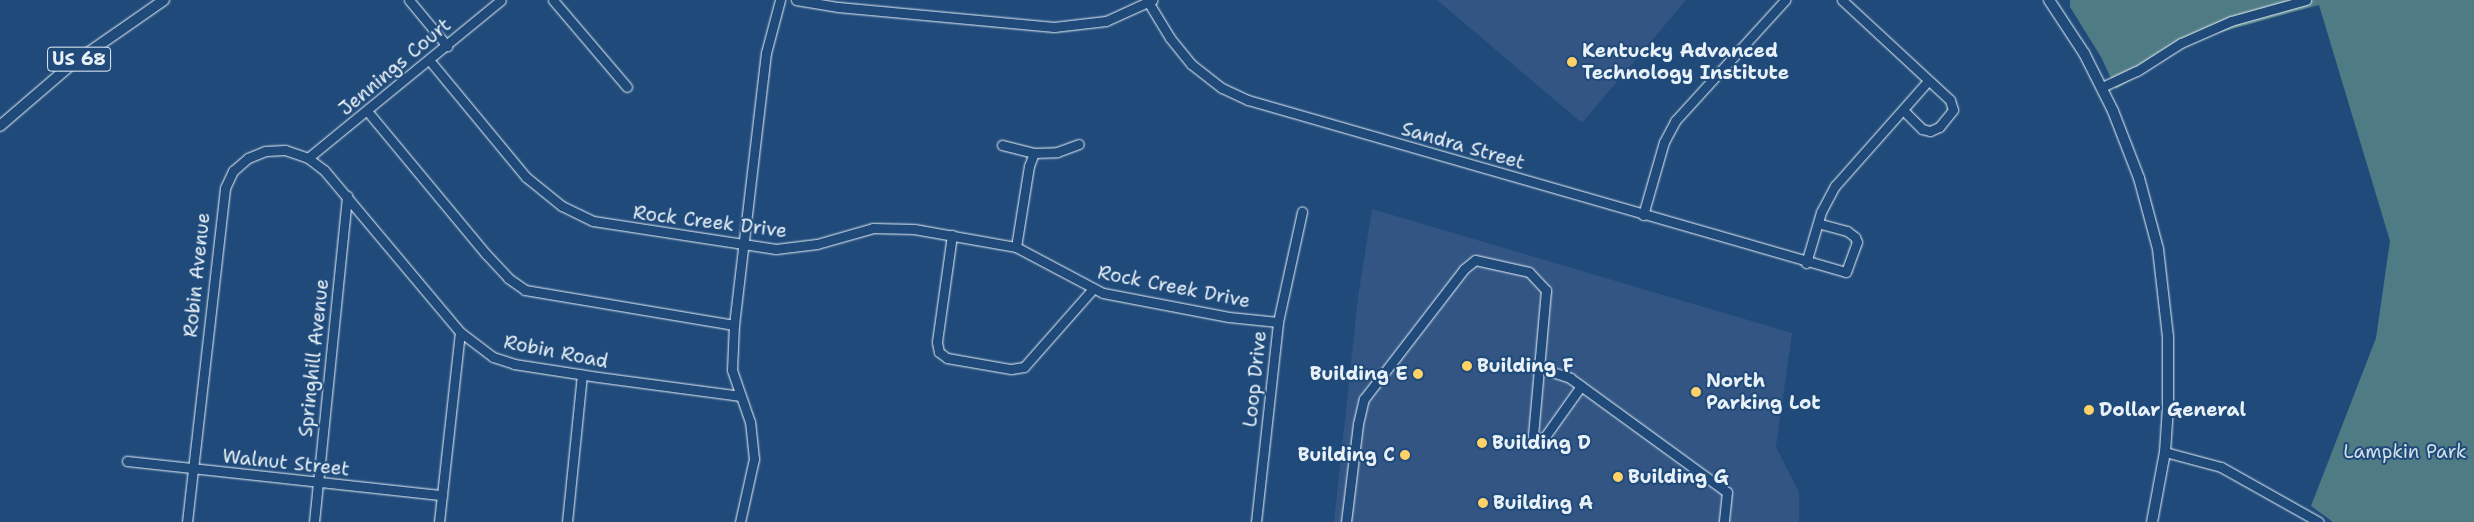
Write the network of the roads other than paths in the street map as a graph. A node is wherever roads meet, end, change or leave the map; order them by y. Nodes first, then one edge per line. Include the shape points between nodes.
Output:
1 (164, 0) edge
2 (409, 0) edge
3 (501, 0) edge
4 (554, 0) edge
5 (780, 0) edge
6 (796, 0) edge
7 (1785, 0) edge
8 (1842, 0) edge
9 (2050, 0) edge
10 (2306, 0) edge
11 (1150, 1) edge
12 (447, 46) junction
13 (430, 61) junction
14 (1928, 81) junction
15 (627, 87) dead end
16 (2102, 87) junction
17 (1903, 110) junction
18 (368, 112) junction
19 (0, 126) edge
20 (1079, 144) dead end
21 (1002, 146) dead end
22 (1034, 152) junction
23 (308, 158) junction
24 (347, 196) junction
25 (1302, 212) dead end
26 (1643, 215) junction
27 (1818, 224) junction
28 (952, 235) junction
29 (742, 245) junction
30 (1016, 247) junction
31 (1806, 263) junction
32 (1092, 290) junction
33 (1278, 322) junction
34 (734, 325) junction
35 (460, 332) junction
36 (1540, 368) junction
37 (582, 374) junction
38 (1581, 386) junction
39 (741, 396) junction
40 (2165, 452) junction
41 (126, 461) dead end
42 (193, 470) junction
43 (318, 482) junction
44 (442, 495) junction
45 (187, 522) edge
46 (314, 522) edge
47 (439, 522) edge
48 (567, 522) edge
49 (740, 522) edge
50 (1256, 522) edge
51 (1346, 522) edge
52 (1724, 522) edge
53 (2152, 522) edge
54 (2319, 522) edge

1 - 19 main road, US 68 via 72,64
2 - 12 street
3 - 12 street, Jennings Court
4 - 15 street
5 - 29 street via 767,47
6 - 11 street via 838,7 1054,27 1106,21
7 - 26 street via 1675,121 1664,142
8 - 14 street
9 - 16 main road
10 - 16 street via 2230,21 2180,43 2137,71
11 - 26 street, Sandra Street via 1191,64 1234,95
12 - 13 street, Jennings Court
13 - 18 street, Jennings Court
13 - 29 street, Rock Creek Drive via 522,171 562,206 593,221 615,226
14 - 17 street
14 - 17 street via 1950,100 1951,115 1935,130 1926,131
16 - 40 main road via 2139,178 2159,258 2169,370
17 - 27 street via 1836,186
18 - 23 street, Jennings Court
18 - 34 street via 496,265 525,290
20 - 22 street via 1057,152
21 - 22 street
22 - 30 street
23 - 24 street, Robin Avenue
23 - 42 street, Robin Avenue via 285,150 265,151 248,158 234,171 224,188
24 - 35 street, Robin Road
24 - 43 street, Springhill Avenue
25 - 33 street, Loop Drive
26 - 31 street, Sandra Street
27 - 31 street
27 - 31 street, Sandra Street via 1847,231 1855,237 1849,269 1842,273
28 - 29 street, Rock Creek Drive via 873,228 796,248
28 - 30 street, Rock Creek Drive
28 - 32 street via 937,342 939,352 947,358 1010,369 1024,367
29 - 34 street
30 - 32 street, Rock Creek Drive
32 - 33 street, Rock Creek Drive via 1194,311
33 - 50 street, Loop Drive
34 - 39 street via 732,366
35 - 37 street, Robin Road via 478,348 504,361
35 - 44 street
36 - 38 street via 1561,373
36 - 38 street via 1535,439 1544,438
36 - 51 street via 1547,298 1542,285 1529,272 1476,260 1464,269 1364,399
37 - 39 street, Robin Road
37 - 48 street
38 - 52 street via 1727,492
39 - 49 street via 750,422 754,459
40 - 53 main road
40 - 54 street via 2221,467
41 - 42 street, Walnut Street
42 - 43 street, Walnut Street
42 - 45 street, Robin Avenue
43 - 44 street, Walnut Street
43 - 46 street, Springhill Avenue
44 - 47 street

